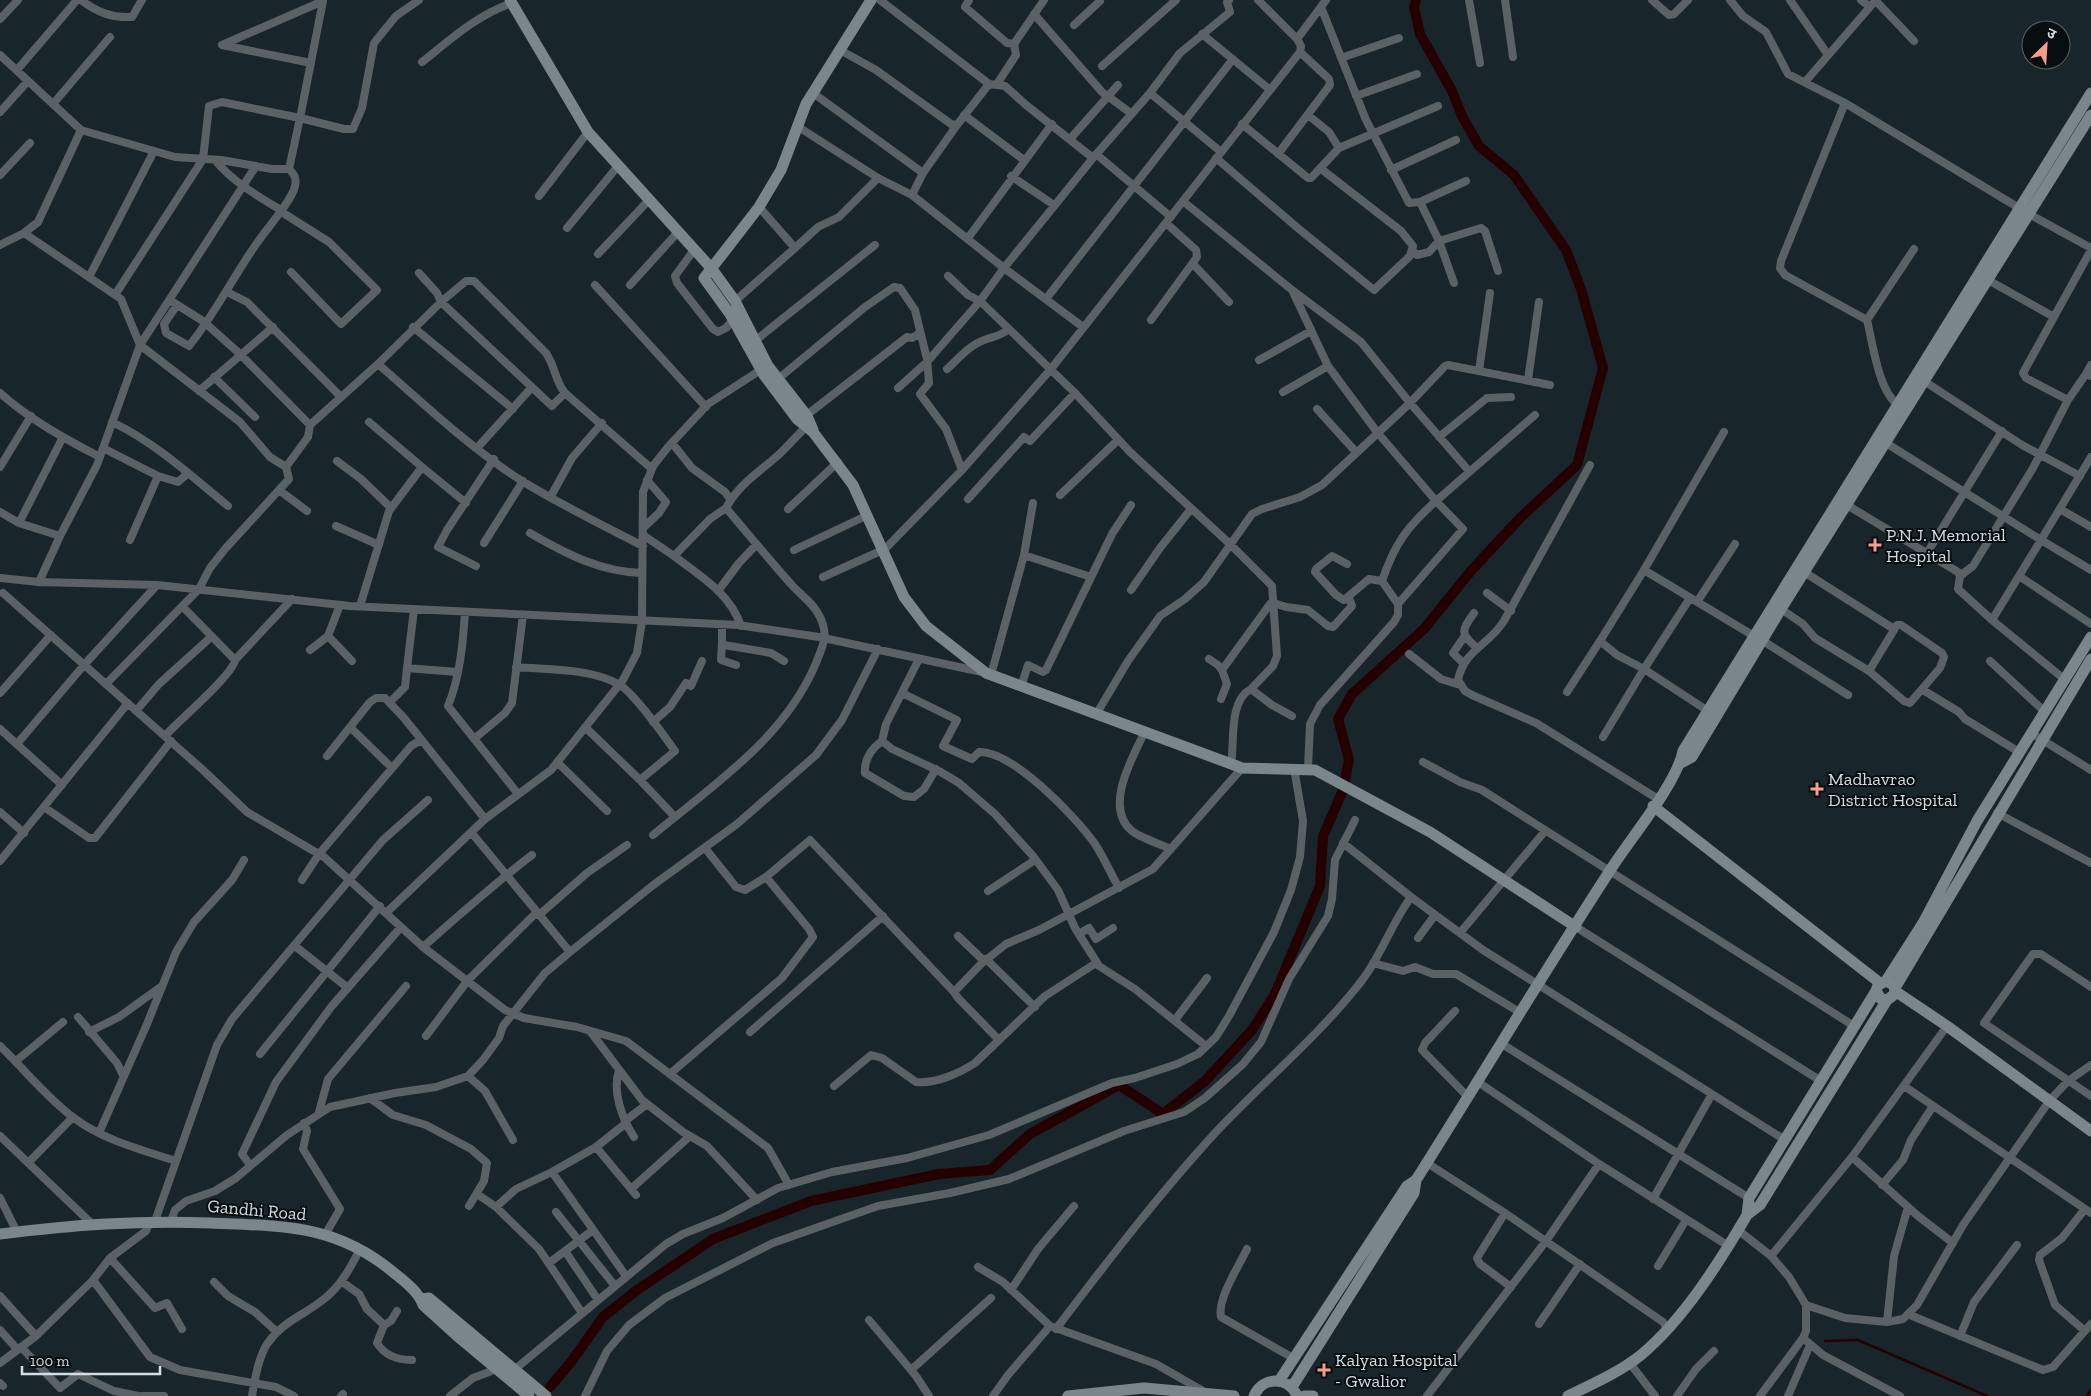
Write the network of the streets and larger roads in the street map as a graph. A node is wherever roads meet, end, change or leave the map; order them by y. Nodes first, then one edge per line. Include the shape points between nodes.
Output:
1 (17, 0) edge
2 (77, 0) edge
3 (81, 0) edge
4 (142, 0) edge
5 (324, 0) edge
6 (418, 0) edge
7 (871, 0) edge
8 (880, 0) edge
9 (969, 0) edge
10 (1044, 0) edge
11 (1100, 0) edge
12 (1176, 0) edge
13 (1229, 0) edge
14 (1326, 0) edge
15 (1469, 0) edge
16 (1506, 0) edge
17 (1652, 0) edge
18 (1688, 0) edge
19 (1730, 0) edge
20 (1790, 0) edge
21 (1861, 0) edge
22 (511, 2) edge
23 (1263, 2) edge
24 (1874, 2) edge
25 (1321, 7) junction
26 (1034, 14) junction
27 (0, 19) edge
28 (1074, 25) dead end
29 (1202, 34) junction
30 (110, 37) dead end
31 (1297, 38) junction
32 (1399, 38) dead end
33 (1914, 41) dead end
34 (1014, 44) junction
35 (840, 50) junction
36 (1300, 52) junction
37 (0, 55) edge
38 (1828, 55) junction
39 (1513, 57) dead end
40 (1341, 58) junction
41 (1233, 59) junction
42 (311, 62) junction
43 (422, 62) dead end
44 (1480, 63) dead end
45 (1102, 66) dead end
46 (17, 70) junction
47 (1417, 74) dead end
48 (28, 81) junction
49 (1805, 82) junction
50 (993, 84) junction
51 (1118, 85) dead end
52 (1269, 89) junction
53 (2091, 92) edge
54 (812, 93) junction
55 (1150, 93) junction
56 (1108, 96) junction
57 (1356, 96) junction
58 (1845, 103) junction
59 (53, 104) junction
60 (1438, 106) dead end
61 (0, 112) edge
62 (1132, 114) junction
63 (964, 115) junction
64 (1308, 115) junction
65 (2091, 115) edge
66 (300, 118) junction
67 (1184, 121) junction
68 (1052, 124) junction
69 (1242, 124) junction
70 (957, 125) junction
71 (797, 126) junction
72 (81, 130) junction
73 (588, 132) junction
74 (1373, 134) junction
75 (1070, 139) junction
76 (1456, 140) dead end
77 (30, 143) dead end
78 (1339, 148) junction
79 (154, 151) junction
80 (1278, 154) junction
81 (1219, 155) junction
82 (1094, 156) junction
83 (203, 159) junction
84 (215, 160) junction
85 (1024, 160) junction
86 (256, 166) junction
87 (618, 166) junction
88 (1320, 168) junction
89 (290, 169) junction
90 (1391, 170) junction
91 (922, 173) junction
92 (0, 175) edge
93 (1011, 176) junction
94 (878, 178) junction
95 (1466, 181) dead end
96 (242, 187) junction
97 (1134, 187) junction
98 (912, 195) junction
99 (539, 196) dead end
100 (648, 201) junction
101 (1184, 202) junction
102 (1420, 202) junction
103 (1054, 205) junction
104 (759, 207) junction
105 (280, 210) junction
106 (2024, 211) junction
107 (1169, 220) junction
108 (567, 228) dead end
109 (678, 232) junction
110 (24, 233) junction
111 (968, 238) junction
112 (1439, 241) junction
113 (874, 245) dead end
114 (0, 246) edge
115 (795, 248) junction
116 (2091, 249) edge
117 (694, 250) junction
118 (1914, 250) dead end
119 (1413, 251) junction
120 (598, 254) dead end
121 (1193, 264) junction
122 (1004, 268) junction
123 (712, 269) junction
124 (1498, 271) dead end
125 (291, 272) dead end
126 (419, 273) dead end
127 (948, 276) dead end
128 (89, 278) junction
129 (1988, 280) junction
130 (1454, 283) dead end
131 (630, 285) dead end
132 (595, 286) dead end
133 (1292, 290) junction
134 (226, 292) junction
135 (1490, 293) dead end
136 (115, 295) junction
137 (1046, 299) junction
138 (735, 301) junction
139 (980, 301) junction
140 (441, 302) junction
141 (1229, 302) dead end
142 (1540, 302) dead end
143 (174, 303) junction
144 (2054, 317) junction
145 (733, 320) junction
146 (1151, 320) dead end
147 (1867, 320) junction
148 (207, 324) junction
149 (273, 327) junction
150 (414, 327) junction
151 (1083, 327) junction
152 (1009, 329) junction
153 (1311, 331) junction
154 (920, 333) junction
155 (756, 340) junction
156 (140, 345) junction
157 (240, 354) junction
158 (1259, 360) dead end
159 (927, 362) junction
160 (378, 364) junction
161 (2091, 365) edge
162 (1328, 366) junction
163 (764, 368) junction
164 (947, 369) dead end
165 (1051, 369) junction
166 (1479, 371) junction
167 (2088, 375) edge
168 (214, 377) junction
169 (778, 379) junction
170 (1528, 380) junction
171 (1924, 381) junction
172 (1550, 385) dead end
173 (532, 387) junction
174 (898, 388) dead end
175 (199, 392) junction
176 (1283, 392) dead end
177 (565, 393) junction
178 (1075, 393) junction
179 (0, 394) edge
180 (341, 397) junction
181 (1511, 397) dead end
182 (2068, 400) junction
183 (1410, 404) junction
184 (1898, 404) junction
185 (706, 407) junction
186 (513, 409) junction
187 (1317, 409) dead end
188 (1535, 415) dead end
189 (31, 416) junction
190 (255, 417) dead end
191 (112, 422) junction
192 (369, 422) dead end
193 (602, 423) junction
194 (807, 424) junction
195 (310, 425) junction
196 (2002, 431) junction
197 (1377, 432) junction
198 (1724, 432) dead end
199 (63, 437) junction
200 (1439, 437) junction
201 (1118, 440) junction
202 (672, 443) junction
203 (1886, 443) junction
204 (478, 447) junction
205 (103, 448) junction
206 (1356, 452) junction
207 (2040, 454) junction
208 (100, 457) junction
209 (1871, 457) junction
210 (2091, 457) edge
211 (494, 460) junction
212 (337, 461) dead end
213 (838, 462) junction
214 (1590, 465) dead end
215 (0, 467) edge
216 (286, 467) junction
217 (422, 467) junction
218 (652, 469) junction
219 (962, 470) junction
220 (1469, 472) junction
221 (188, 474) junction
222 (158, 476) junction
223 (2080, 476) junction
224 (647, 480) junction
225 (523, 481) junction
226 (278, 490) junction
227 (1964, 492) junction
228 (1060, 495) dead end
229 (551, 496) junction
230 (968, 499) dead end
231 (731, 500) junction
232 (1436, 501) junction
233 (1033, 502) dead end
234 (466, 503) junction
235 (1131, 505) dead end
236 (1847, 505) junction
237 (228, 506) dead end
238 (391, 508) junction
239 (726, 508) junction
240 (788, 509) dead end
241 (1191, 509) junction
242 (2060, 509) junction
243 (308, 511) dead end
244 (0, 512) edge
245 (868, 515) junction
246 (2003, 517) junction
247 (19, 523) junction
248 (336, 526) dead end
249 (2091, 527) edge
250 (643, 532) junction
251 (530, 533) dead end
252 (60, 536) junction
253 (130, 540) dead end
254 (2041, 540) junction
255 (484, 543) dead end
256 (1230, 544) junction
257 (1735, 544) dead end
258 (378, 545) junction
259 (756, 545) junction
260 (642, 546) junction
261 (884, 549) junction
262 (794, 550) dead end
263 (1927, 553) junction
264 (1024, 555) junction
265 (674, 556) junction
266 (1347, 564) dead end
267 (476, 566) dead end
268 (1644, 570) junction
269 (2091, 570) edge
270 (1804, 572) junction
271 (642, 573) junction
272 (823, 576) dead end
273 (1960, 576) junction
274 (2019, 576) junction
275 (1091, 577) junction
276 (0, 578) edge
277 (13, 581) junction
278 (1382, 581) junction
279 (39, 582) junction
280 (157, 585) junction
281 (199, 589) junction
282 (1131, 590) dead end
283 (718, 591) junction
284 (1487, 593) dead end
285 (1, 594) edge
286 (1349, 598) junction
287 (292, 600) junction
288 (1694, 600) junction
289 (1274, 603) junction
290 (1398, 604) junction
291 (340, 605) junction
292 (360, 606) junction
293 (183, 607) junction
294 (414, 609) junction
295 (1782, 609) junction
296 (1511, 611) junction
297 (465, 612) junction
298 (1474, 614) dead end
299 (523, 615) junction
300 (1992, 620) junction
301 (642, 621) junction
302 (2091, 624) edge
303 (722, 625) junction
304 (741, 626) junction
305 (1894, 629) junction
306 (50, 635) junction
307 (211, 636) junction
308 (328, 636) junction
309 (1464, 637) junction
310 (2091, 637) edge
311 (826, 638) junction
312 (1758, 638) junction
313 (1600, 641) junction
314 (722, 643) junction
315 (1477, 648) junction
316 (310, 650) dead end
317 (878, 650) junction
318 (1409, 654) dead end
319 (919, 659) junction
320 (1209, 659) dead end
321 (2091, 659) edge
322 (236, 660) junction
323 (352, 661) dead end
324 (702, 661) dead end
325 (784, 661) dead end
326 (1990, 661) dead end
327 (1463, 663) junction
328 (84, 665) junction
329 (736, 665) dead end
330 (516, 667) junction
331 (407, 668) junction
332 (1644, 669) junction
333 (1222, 670) junction
334 (1869, 671) junction
335 (457, 672) junction
336 (988, 674) junction
337 (2064, 679) junction
338 (106, 684) junction
339 (620, 684) junction
340 (1460, 685) junction
341 (1021, 687) junction
342 (1251, 689) junction
343 (1923, 690) junction
344 (1567, 692) dead end
345 (0, 693) edge
346 (902, 693) junction
347 (1848, 695) dead end
348 (1221, 699) dead end
349 (390, 702) junction
350 (128, 703) junction
351 (136, 711) junction
352 (1708, 711) junction
353 (2044, 712) junction
354 (1097, 713) junction
355 (1292, 716) dead end
356 (653, 722) junction
357 (350, 727) junction
358 (585, 727) junction
359 (0, 729) edge
360 (1145, 731) junction
361 (2031, 733) junction
362 (165, 736) junction
363 (1603, 737) dead end
364 (474, 739) junction
365 (421, 740) junction
366 (2041, 740) junction
367 (882, 741) junction
368 (171, 742) junction
369 (17, 744) junction
370 (2020, 752) junction
371 (327, 756) dead end
372 (557, 762) junction
373 (1423, 762) dead end
374 (1681, 763) junction
375 (388, 764) dead end
376 (1231, 764) junction
377 (1242, 768) junction
378 (1294, 768) junction
379 (936, 769) junction
380 (1312, 769) junction
381 (2091, 770) edge
382 (640, 780) junction
383 (62, 785) junction
384 (518, 794) junction
385 (428, 800) dead end
386 (1655, 803) junction
387 (44, 807) junction
388 (607, 811) dead end
389 (0, 812) edge
390 (1998, 813) junction
391 (675, 817) junction
392 (485, 819) junction
393 (1355, 820) dead end
394 (1545, 831) junction
395 (471, 832) junction
396 (24, 833) junction
397 (653, 835) dead end
398 (1343, 843) junction
399 (627, 845) dead end
400 (704, 848) junction
401 (1171, 849) junction
402 (318, 854) junction
403 (532, 855) dead end
404 (244, 860) dead end
405 (1036, 860) junction
406 (0, 861) edge
407 (2091, 863) edge
408 (1610, 870) junction
409 (506, 875) junction
410 (766, 877) junction
411 (302, 880) dead end
412 (1504, 880) junction
413 (350, 882) junction
414 (1119, 888) junction
415 (988, 891) dead end
416 (1411, 898) junction
417 (383, 909) junction
418 (538, 913) junction
419 (1069, 915) junction
420 (1435, 915) junction
421 (883, 916) junction
422 (401, 927) junction
423 (1576, 927) junction
424 (1113, 928) dead end
425 (1460, 933) junction
426 (1079, 934) junction
427 (958, 936) dead end
428 (1418, 938) dead end
429 (295, 946) junction
430 (423, 947) junction
431 (570, 952) junction
432 (985, 960) junction
433 (1096, 963) junction
434 (1373, 963) junction
435 (326, 972) junction
436 (1207, 978) dead end
437 (468, 980) junction
438 (162, 986) junction
439 (406, 986) dead end
440 (1538, 986) junction
441 (2091, 987) edge
442 (348, 988) junction
443 (1887, 989) junction
444 (954, 992) junction
445 (1035, 1007) junction
446 (1455, 1011) dead end
447 (1521, 1013) junction
448 (512, 1014) junction
449 (78, 1017) dead end
450 (1175, 1020) junction
451 (63, 1022) dead end
452 (1854, 1026) junction
453 (1948, 1026) junction
454 (590, 1031) junction
455 (89, 1032) junction
456 (750, 1032) dead end
457 (426, 1036) dead end
458 (999, 1040) junction
459 (1502, 1044) junction
460 (0, 1046) edge
461 (1206, 1046) junction
462 (260, 1054) dead end
463 (16, 1061) junction
464 (2091, 1065) edge
465 (619, 1070) junction
466 (671, 1073) junction
467 (123, 1075) junction
468 (468, 1076) junction
469 (1821, 1081) junction
470 (2068, 1081) junction
471 (1478, 1082) junction
472 (834, 1086) dead end
473 (1904, 1086) junction
474 (1712, 1094) junction
475 (2091, 1096) edge
476 (1468, 1097) junction
477 (370, 1098) junction
478 (2050, 1100) junction
479 (647, 1104) junction
480 (1933, 1106) junction
481 (319, 1112) junction
482 (73, 1117) junction
483 (304, 1123) junction
484 (625, 1123) junction
485 (2091, 1131) edge
486 (99, 1133) junction
487 (0, 1136) edge
488 (690, 1136) junction
489 (634, 1137) dead end
490 (513, 1140) dead end
491 (1785, 1140) junction
492 (596, 1147) junction
493 (1678, 1153) junction
494 (1852, 1157) junction
495 (2010, 1157) junction
496 (176, 1161) junction
497 (1427, 1162) junction
498 (28, 1163) junction
499 (1599, 1164) junction
500 (250, 1165) junction
501 (552, 1172) junction
502 (1416, 1180) junction
503 (1882, 1184) junction
504 (789, 1185) junction
505 (477, 1194) junction
506 (0, 1198) edge
507 (1748, 1198) junction
508 (1653, 1199) junction
509 (756, 1200) junction
510 (469, 1206) dead end
511 (496, 1206) junction
512 (1074, 1206) dead end
513 (1908, 1208) junction
514 (2088, 1211) edge
515 (556, 1212) dead end
516 (1506, 1213) junction
517 (1747, 1215) junction
518 (1686, 1220) junction
519 (152, 1221) junction
520 (171, 1221) junction
521 (91, 1223) junction
522 (593, 1230) junction
523 (1738, 1230) junction
524 (17, 1232) junction
525 (0, 1234) edge
526 (325, 1235) junction
527 (579, 1241) junction
528 (1546, 1241) junction
529 (1953, 1243) junction
530 (1728, 1245) junction
531 (2017, 1245) dead end
532 (360, 1249) junction
533 (1247, 1249) dead end
534 (565, 1251) junction
535 (1771, 1256) junction
536 (110, 1258) junction
537 (548, 1263) junction
538 (1580, 1264) junction
539 (1658, 1266) dead end
540 (978, 1267) dead end
541 (626, 1276) junction
542 (93, 1280) junction
543 (341, 1281) junction
544 (214, 1282) dead end
545 (615, 1286) junction
546 (1511, 1287) junction
547 (1011, 1290) junction
548 (0, 1296) edge
549 (991, 1298) dead end
550 (421, 1299) junction
551 (598, 1300) junction
552 (1806, 1305) junction
553 (397, 1311) dead end
554 (582, 1313) junction
555 (1910, 1315) junction
556 (870, 1320) dead end
557 (1887, 1322) junction
558 (1539, 1324) dead end
559 (2091, 1324) edge
560 (384, 1325) junction
561 (1053, 1328) junction
562 (182, 1329) dead end
563 (0, 1330) edge
564 (1668, 1330) junction
565 (2084, 1331) junction
566 (277, 1332) junction
567 (36, 1336) junction
568 (1960, 1336) junction
569 (1803, 1338) junction
570 (1810, 1345) junction
571 (19, 1348) junction
572 (1714, 1350) dead end
573 (1295, 1359) junction
574 (412, 1360) dead end
575 (1629, 1362) junction
576 (0, 1363) edge
577 (497, 1370) junction
578 (514, 1370) junction
579 (911, 1370) junction
580 (1279, 1381) junction
581 (254, 1384) junction
582 (60, 1388) junction
583 (516, 1392) edge
584 (1295, 1392) edge
585 (538, 1394) edge
586 (1205, 1394) edge
587 (1571, 1395) edge
588 (65, 1396) edge
589 (140, 1396) edge
590 (164, 1396) edge
591 (252, 1396) edge
592 (294, 1396) edge
593 (450, 1396) edge
594 (585, 1396) edge
595 (929, 1396) edge
596 (993, 1396) edge
597 (1068, 1396) edge
598 (1234, 1396) edge
599 (1254, 1396) edge
600 (1304, 1396) edge
601 (1313, 1396) edge
602 (1427, 1396) edge
603 (1654, 1396) edge
604 (1677, 1396) edge
605 (1760, 1396) edge
606 (1788, 1396) edge
607 (1900, 1396) edge

1 - 27 street
2 - 46 street
3 - 4 street via 97,12 119,18 132,17
5 - 42 street
5 - 42 street via 222,45
6 - 66 street via 391,20 374,43 362,108 353,129 344,130
7 - 35 street
8 - 50 street
9 - 34 street via 965,6 1007,43
10 - 26 street
11 - 28 street
12 - 45 street
13 - 29 street via 1230,12
14 - 25 street
15 - 44 street
16 - 39 street
17 - 18 street via 1669,15
19 - 49 street via 1743,16 1766,32 1788,74
20 - 38 street
21 - 24 street
22 - 43 street via 478,18
22 - 73 street
23 - 31 street
24 - 33 street
24 - 38 street
25 - 31 street
25 - 40 street
26 - 34 street
26 - 56 street
29 - 41 street
29 - 55 street via 1172,62
30 - 59 street
31 - 36 street
32 - 40 street
34 - 50 street via 1016,55
35 - 54 street
35 - 70 street via 876,70 951,124
36 - 52 street
36 - 64 street via 1330,81
37 - 46 street
38 - 49 street
40 - 57 street
41 - 52 street
41 - 67 street
42 - 66 street
46 - 48 street
47 - 57 street
48 - 59 street
48 - 61 street
49 - 58 street
50 - 63 street
50 - 68 street via 1005,86
51 - 56 street
52 - 69 street
53 - 106 street
54 - 71 street
54 - 91 street
55 - 62 street
55 - 67 street
56 - 62 street
56 - 75 street
57 - 74 street
58 - 106 street
58 - 147 street via 1780,268 1785,275
59 - 72 street
60 - 74 street
62 - 82 street
63 - 70 street
63 - 85 street
64 - 78 street via 1329,132
64 - 80 street
65 - 106 street
66 - 83 street via 222,102 213,104 209,106
66 - 89 street
67 - 81 street
67 - 97 street
68 - 75 street
68 - 85 street
69 - 80 street
69 - 81 street
70 - 91 street
71 - 94 street
71 - 104 street via 781,170
72 - 79 street
72 - 110 street via 38,222
73 - 87 street
73 - 99 street
74 - 78 street
74 - 90 street
75 - 82 street
76 - 90 street
77 - 92 street
78 - 88 street
79 - 83 street via 174,157
79 - 128 street
80 - 88 street via 1308,178
81 - 101 street
81 - 119 street via 1371,289 1377,288
82 - 97 street
82 - 103 street
83 - 84 street
83 - 136 street
84 - 86 street
84 - 96 street
85 - 93 street
86 - 89 street
86 - 96 street
87 - 100 street
87 - 108 street
88 - 119 street via 1402,231
89 - 105 street via 295,175 296,185 290,200
90 - 102 street via 1409,203
91 - 98 street
93 - 103 street
93 - 111 street
94 - 98 street
94 - 115 street via 839,217 818,227
95 - 102 street
96 - 105 street
96 - 143 street via 208,238
97 - 107 street
97 - 137 street
98 - 111 street
100 - 109 street
100 - 120 street
101 - 107 street
101 - 133 street
102 - 112 street
103 - 122 street
104 - 115 street
104 - 123 street
105 - 125 street via 329,242 377,290 341,324
105 - 134 street
106 - 116 street
106 - 129 street
106 - 184 street
107 - 121 street via 1196,250
107 - 151 street
109 - 117 street
109 - 131 street
110 - 114 street
110 - 128 street
111 - 122 street
112 - 119 street via 1429,252 1417,255
112 - 124 street via 1481,228
112 - 130 street
113 - 155 street
115 - 138 street
116 - 144 street
117 - 123 street
117 - 145 street via 675,276 677,283 713,329 718,332
118 - 147 street
121 - 141 street
121 - 146 street
122 - 137 street
122 - 139 street
123 - 138 street
123 - 145 street via 704,278
126 - 140 street via 438,293
127 - 139 street via 968,295
128 - 136 street
129 - 144 street
129 - 171 street
132 - 185 street
133 - 153 street
133 - 183 street via 1360,342
134 - 148 street
134 - 149 street via 247,302
135 - 166 street
136 - 156 street via 121,299
137 - 151 street
138 - 155 street
139 - 152 street
139 - 159 street
140 - 150 street
140 - 173 street
140 - 177 street via 466,280 474,281 546,353 556,382
142 - 170 street
143 - 148 street
143 - 148 street via 164,324 166,333 189,346
143 - 156 street
144 - 182 street via 2023,373 2026,378
145 - 163 street
147 - 184 street via 1885,389
148 - 157 street
149 - 157 street
149 - 180 street
150 - 160 street
150 - 186 street
151 - 165 street
152 - 164 street via 999,337 984,340 969,349
152 - 165 street
153 - 158 street
153 - 162 street
154 - 159 street
154 - 169 street via 915,310 903,291 894,287 837,329
154 - 194 street via 907,337
155 - 163 street
156 - 175 street
156 - 191 street
157 - 168 street
157 - 195 street
159 - 174 street
159 - 219 street via 930,383 920,394 946,428
160 - 180 street
160 - 204 street
161 - 167 street
162 - 176 street
162 - 197 street
163 - 169 street
163 - 185 street
163 - 194 street
165 - 178 street
165 - 219 street
166 - 170 street
166 - 183 street via 1445,366
167 - 182 street
168 - 175 street
168 - 190 street
169 - 194 street
170 - 172 street
171 - 196 street
171 - 203 street
173 - 177 street via 552,406
173 - 186 street
175 - 216 street via 240,422 270,457
177 - 193 street
178 - 201 street
178 - 230 street via 1030,441 1024,437
179 - 189 street
180 - 195 street
181 - 200 street via 1488,398
182 - 207 street
183 - 197 street
183 - 200 street
184 - 209 street
185 - 202 street
186 - 204 street
187 - 206 street
188 - 220 street
189 - 199 street
189 - 215 street
191 - 205 street
191 - 221 street via 137,434
192 - 217 street
193 - 218 street
193 - 229 street via 572,458
194 - 213 street
194 - 231 street via 776,457 750,476
195 - 216 street via 308,437
196 - 207 street
196 - 227 street
197 - 206 street
197 - 232 street
198 - 268 street
199 - 208 street
199 - 247 street
200 - 220 street
201 - 228 street
201 - 241 street
202 - 218 street
202 - 231 street via 692,468
203 - 209 street
203 - 227 street
204 - 211 street
205 - 208 street
205 - 222 street
206 - 256 street via 1322,485 1300,497 1252,514
207 - 223 street
207 - 246 street
208 - 252 street
209 - 236 street
209 - 312 street
210 - 223 street
211 - 225 street
211 - 234 street
212 - 238 street
213 - 240 street
213 - 245 street via 854,485
214 - 296 street
216 - 226 street via 288,479
217 - 234 street
217 - 238 street
218 - 224 street
219 - 261 street
220 - 232 street
221 - 222 street via 178,482
221 - 237 street
222 - 253 street
223 - 242 street
224 - 250 street via 643,492
224 - 250 street via 666,502
225 - 229 street
225 - 255 street
226 - 243 street
226 - 281 street via 225,549
227 - 246 street
227 - 263 street
229 - 260 street
231 - 239 street
232 - 278 street via 1415,520 1394,548
232 - 290 street via 1463,529
233 - 264 street
234 - 267 street via 438,547
235 - 275 street via 1112,534
236 - 263 street
236 - 270 street
238 - 258 street
239 - 259 street
239 - 265 street via 710,519
241 - 256 street
241 - 282 street
242 - 249 street
242 - 254 street
244 - 247 street
245 - 261 street
245 - 262 street
246 - 254 street
246 - 273 street via 1973,566
247 - 252 street
248 - 258 street
250 - 260 street
250 - 265 street
251 - 271 street via 565,554 600,567
252 - 279 street
254 - 269 street
254 - 274 street
256 - 289 street via 1272,586
256 - 354 street via 1204,582 1160,616 1128,660
257 - 288 street
258 - 292 street
259 - 283 street
259 - 311 street via 812,604
260 - 271 street
261 - 272 street
261 - 336 street via 904,597 926,626
263 - 273 street
264 - 275 street
264 - 336 street
265 - 283 street
266 - 286 street via 1332,556 1316,568 1316,572 1336,595 1344,600
268 - 288 street
268 - 313 street
270 - 295 street
270 - 305 street
271 - 301 street
273 - 300 street via 1958,589
274 - 300 street
274 - 302 street
275 - 341 street via 1046,670 1043,672 1028,665
276 - 277 street
277 - 279 street
277 - 285 street
278 - 286 street via 1369,580
278 - 290 street
279 - 280 street
280 - 281 street
280 - 328 street
281 - 287 street
281 - 293 street
283 - 304 street via 736,612
284 - 296 street
285 - 306 street
286 - 289 street via 1351,609 1333,627 1308,610
287 - 291 street
287 - 322 street
288 - 312 street
288 - 332 street
289 - 333 street via 1265,608
289 - 342 street via 1277,656 1273,666
290 - 380 street via 1394,622 1320,705 1310,724
291 - 292 street
291 - 308 street
292 - 294 street
293 - 307 street
293 - 338 street
294 - 297 street
294 - 331 street
295 - 312 street
295 - 334 street via 1803,624 1815,638
296 - 315 street via 1494,635
297 - 299 street
297 - 335 street
298 - 309 street via 1464,627
299 - 301 street
299 - 330 street
300 - 337 street
301 - 303 street
301 - 339 street via 636,653
303 - 304 street
303 - 314 street
304 - 311 street
305 - 334 street
305 - 343 street via 1902,625 1944,655 1940,668
306 - 328 street
306 - 345 street
307 - 322 street
307 - 351 street via 159,684
308 - 316 street
308 - 323 street
309 - 315 street
309 - 327 street via 1454,653
310 - 337 street
311 - 317 street
311 - 391 street via 808,682 781,722 742,762
312 - 347 street
312 - 352 street
312 - 374 street via 1692,757
313 - 332 street
313 - 344 street
314 - 325 street via 771,653
314 - 329 street via 721,660
315 - 327 street
317 - 319 street
317 - 400 street via 842,720 816,755 737,824
318 - 340 street via 1441,679
319 - 336 street
319 - 346 street
320 - 333 street
321 - 366 street
322 - 362 street via 221,682
324 - 356 street via 690,686 686,683 670,707
326 - 353 street
327 - 340 street via 1458,680
328 - 338 street
328 - 369 street
330 - 339 street via 585,673
330 - 364 street via 512,703
331 - 335 street
331 - 349 street via 405,687
332 - 352 street
332 - 363 street
333 - 348 street via 1228,684
334 - 343 street via 1907,702 1913,702
335 - 364 street via 448,706
336 - 341 street
337 - 353 street
338 - 350 street
339 - 356 street
339 - 358 street
340 - 386 street via 1472,695 1536,723
341 - 354 street
342 - 355 street
342 - 376 street via 1234,708
343 - 370 street
346 - 367 street via 886,724
346 - 414 street via 957,720 943,746 972,759 979,752 987,752 1017,765 1035,780 1094,844
349 - 357 street via 376,698
349 - 365 street
350 - 351 street
350 - 383 street
351 - 362 street
352 - 374 street via 1683,751
353 - 361 street
354 - 360 street
356 - 382 street via 675,751
357 - 371 street
357 - 375 street
358 - 372 street
358 - 382 street
359 - 369 street
360 - 376 street
360 - 401 street via 1124,779 1121,814 1134,832
361 - 366 street
361 - 370 street
362 - 368 street
364 - 384 street
365 - 392 street
365 - 402 street via 411,746
366 - 381 street
366 - 390 street
367 - 379 street
367 - 379 street via 874,747 864,765 865,773 904,796 914,797 924,789
368 - 387 street via 95,838 89,838
368 - 402 street via 247,812
369 - 383 street
370 - 443 street via 1977,822
372 - 384 street
372 - 388 street
373 - 394 street via 1482,790
374 - 386 street
376 - 377 street
377 - 378 street
377 - 401 street
378 - 380 street
378 - 461 street via 1303,822 1300,857 1291,890 1274,932 1229,1016
379 - 405 street via 959,783 994,814
380 - 412 street via 1430,832
382 - 391 street
383 - 387 street
384 - 392 street
385 - 413 street via 383,840
386 - 408 street
386 - 443 street
387 - 396 street
389 - 396 street
390 - 407 street
390 - 443 street via 1933,928
391 - 397 street
392 - 395 street
393 - 398 street
394 - 408 street
394 - 412 street
395 - 409 street
395 - 417 street
396 - 406 street
398 - 416 street
398 - 594 street via 1335,860 1328,916 1289,979 1261,1042 1243,1064 1205,1098 1184,1112 1124,1132 1009,1179 878,1206 816,1226 756,1251 665,1298 629,1325 607,1351
399 - 418 street
400 - 410 street via 739,889 752,888
400 - 431 street
401 - 414 street via 1154,869
402 - 411 street
402 - 413 street
403 - 409 street
404 - 438 street via 232,880 194,922 176,952
405 - 415 street
405 - 419 street via 1058,890
408 - 423 street
408 - 452 street
409 - 418 street
409 - 430 street
410 - 421 street via 810,840
410 - 466 street via 813,937 782,978
412 - 423 street
412 - 425 street
413 - 417 street
413 - 429 street
414 - 419 street
416 - 420 street
416 - 434 street via 1398,915
417 - 422 street
417 - 435 street
418 - 431 street
418 - 437 street
419 - 426 street
419 - 432 street via 1006,944
420 - 425 street
420 - 428 street
421 - 444 street
421 - 456 street
422 - 430 street
422 - 442 street
423 - 440 street
423 - 469 street
424 - 426 street via 1096,939 1089,928
425 - 440 street
426 - 433 street
427 - 432 street
429 - 435 street
429 - 496 street via 232,1019 217,1045
430 - 437 street
431 - 448 street via 545,973
432 - 444 street
432 - 445 street
433 - 445 street via 1053,990
433 - 450 street
434 - 447 street via 1403,971 1415,967 1433,974 1456,974
434 - 561 street via 1358,987 1331,1017 1216,1132
435 - 442 street
435 - 462 street
436 - 450 street
437 - 448 street
437 - 457 street
438 - 455 street
438 - 467 street
439 - 481 street via 328,1080
440 - 447 street
440 - 474 street
441 - 470 street via 2040,954 2033,954 1984,1023
442 - 500 street via 276,1082 242,1154
443 - 452 street
443 - 453 street
443 - 517 street via 1760,1205
444 - 458 street
445 - 458 street
446 - 476 street via 1422,1050
447 - 459 street
448 - 454 street
448 - 468 street via 499,1038
449 - 455 street
450 - 461 street
451 - 463 street
452 - 469 street
453 - 473 street
453 - 478 street
454 - 465 street
454 - 466 street via 626,1041
455 - 467 street via 117,1063
458 - 472 street via 975,1063 937,1080 916,1082 882,1058 871,1055
459 - 471 street
459 - 493 street
460 - 463 street
461 - 504 street via 1198,1054 1177,1064 1112,1083 989,1135
463 - 482 street
464 - 470 street
465 - 479 street
465 - 484 street via 615,1082
466 - 504 street via 768,1148
467 - 486 street
468 - 477 street via 436,1087
468 - 490 street via 485,1091
469 - 491 street
470 - 475 street
470 - 478 street
471 - 476 street
471 - 499 street
473 - 480 street
473 - 494 street
474 - 491 street
474 - 493 street
476 - 497 street
477 - 481 street
477 - 505 street via 393,1115 426,1125 479,1155 487,1163 488,1172
478 - 485 street
478 - 495 street
479 - 484 street
479 - 488 street
480 - 495 street
480 - 503 street via 1911,1140 1903,1160
481 - 483 street
482 - 486 street
482 - 498 street
483 - 500 street
483 - 526 street via 307,1131 303,1149 340,1209
484 - 489 street
484 - 492 street
486 - 496 street
487 - 498 street
488 - 492 street via 633,1192
488 - 509 street via 707,1146
491 - 507 street
492 - 501 street
493 - 507 street
493 - 508 street
494 - 503 street
494 - 535 street
495 - 514 street
495 - 529 street
496 - 519 street
497 - 502 street
497 - 516 street
498 - 521 street
499 - 508 street
499 - 528 street
500 - 520 street via 215,1191 186,1200 175,1210
501 - 511 street via 516,1189
501 - 522 street
502 - 573 street via 1407,1186
502 - 584 street via 1414,1193
503 - 513 street
504 - 509 street
505 - 510 street
505 - 511 street
506 - 524 street
507 - 517 street
508 - 518 street
509 - 541 street via 683,1234
511 - 537 street via 539,1249
512 - 547 street via 1038,1249
513 - 529 street
513 - 557 street via 1894,1256
514 - 565 street via 2062,1238 2040,1254 2039,1260 2055,1305
515 - 527 street
516 - 528 street
516 - 546 street via 1476,1258
517 - 523 street
518 - 530 street
518 - 539 street
519 - 520 street, Gandhi Road
519 - 521 street, Gandhi Road
519 - 536 street via 146,1231
520 - 526 street, Gandhi Road via 276,1225
521 - 524 street, Gandhi Road
522 - 527 street
522 - 541 street
523 - 530 street
523 - 535 street
524 - 525 street, Gandhi Road
526 - 532 street, Gandhi Road
527 - 534 street
527 - 545 street
528 - 538 street
528 - 546 street
529 - 555 street
530 - 564 street
531 - 568 street via 1974,1302
532 - 543 street
532 - 550 street, Gandhi Road via 381,1262
533 - 573 street via 1222,1300 1221,1317
534 - 537 street
534 - 551 street
535 - 552 street
536 - 542 street
536 - 562 street via 155,1308 167,1303
537 - 554 street
538 - 558 street
538 - 564 street via 1663,1322
540 - 547 street
541 - 545 street
542 - 567 street
542 - 581 street via 150,1357 180,1370
543 - 560 street via 359,1294
543 - 566 street via 325,1299 289,1320
544 - 566 street
545 - 551 street
546 - 602 street
547 - 561 street
548 - 567 street
549 - 579 street
550 - 577 street via 436,1317
550 - 578 street, Gandhi Road via 429,1298
551 - 554 street
552 - 557 street via 1845,1318
552 - 569 street
553 - 560 street via 392,1321
554 - 578 street
555 - 557 street
555 - 568 street
556 - 579 street
559 - 565 street
560 - 574 street via 377,1343 382,1351 397,1359
561 - 586 street via 1156,1364
561 - 596 street via 1008,1374
563 - 571 street
564 - 575 street
565 - 568 street via 2053,1367 2043,1370
566 - 581 street via 266,1347
567 - 571 street
569 - 570 street
569 - 605 street
570 - 606 street
570 - 607 street
571 - 576 street
571 - 582 street
572 - 604 street
573 - 580 street
575 - 587 street
575 - 603 street
577 - 583 street
577 - 593 street via 473,1378
578 - 585 street, Gandhi Road
579 - 595 street
580 - 584 street
580 - 599 street via 1260,1386
581 - 591 street
581 - 592 street via 276,1387
582 - 588 street
582 - 589 street via 78,1374 114,1391
583 - 585 street
586 - 597 street via 1144,1388
586 - 598 street
589 - 590 street
600 - 601 street

